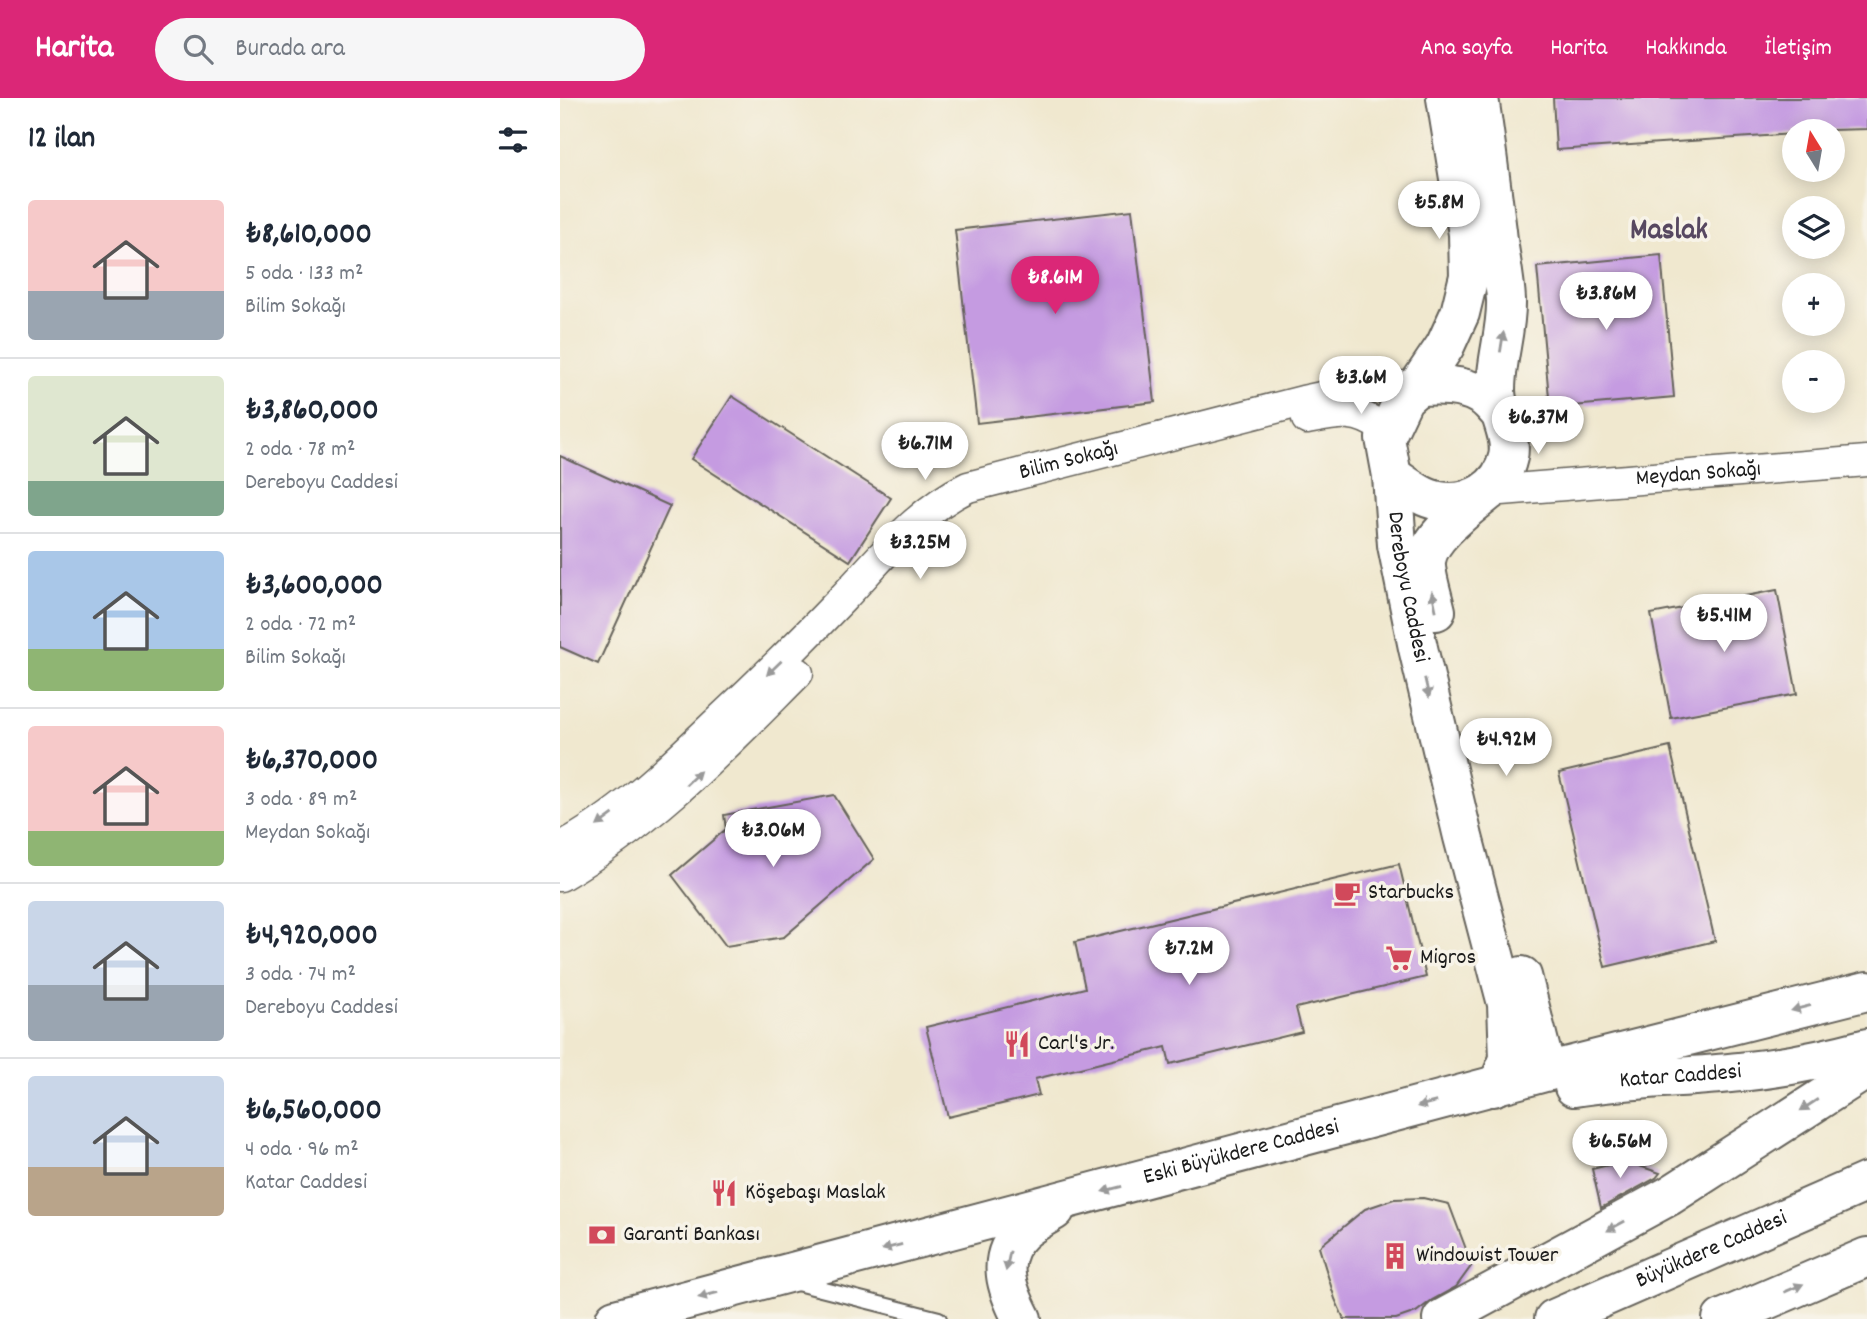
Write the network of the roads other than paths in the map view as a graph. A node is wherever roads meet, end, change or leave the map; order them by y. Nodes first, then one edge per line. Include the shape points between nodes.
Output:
1 (1446, 98) edge
2 (1479, 98) edge
3 (1419, 386) junction
4 (1497, 410) junction
5 (1385, 438) junction
6 (1867, 461) edge
7 (1392, 476) junction
8 (1489, 491) junction
9 (560, 848) edge
10 (560, 876) edge
11 (1867, 991) edge
12 (1867, 1048) edge
13 (1867, 1069) edge
14 (1549, 1071) junction
15 (1493, 1087) junction
16 (1867, 1182) edge
17 (1072, 1200) junction
18 (1867, 1257) edge
19 (774, 1278) junction
20 (615, 1319) edge
21 (939, 1319) edge
22 (1022, 1319) edge
23 (1442, 1319) edge
24 (1555, 1319) edge
25 (1723, 1319) edge

1 - 3 main road via 1468,234 1469,276 1460,313
4 -> 2 main road via 1506,300
3 - 4 main road via 1440,385 1480,394
3 - 5 main road via 1404,398
3 -> 9 street, Bilim Sokağı via 1369,387 1303,401 968,487 948,496 681,758 601,823
4 - 8 main road via 1509,456
5 - 7 main road, Dereboyu Caddesi
10 -> 5 street, Bilim Sokağı via 637,826 694,778 952,515 985,500 1343,412 1368,417 1383,428
6 - 8 street, Meydan Sokağı
7 - 8 main road via 1439,501 1461,501
7 -> 15 main road, Dereboyu Caddesi via 1397,545 1415,636 1507,1004 1509,1059
14 -> 8 main road, Dereboyu Caddesi via 1530,1009 1426,562 1432,545
11 -> 14 main road, Eski Büyükdere Caddesi
12 - 15 main road, Katar Caddesi via 1777,1067 1709,1075 1533,1093
13 -> 23 main road via 1669,1196
14 - 15 main road, Eski Büyükdere Caddesi
15 -> 17 main road, Eski Büyükdere Caddesi
16 - 24 main road, Büyükdere Caddesi
17 -> 19 main road, Eski Büyükdere Caddesi
17 -> 22 main road via 1021,1233 1007,1255 1005,1277
25 -> 18 main road
19 -> 20 main road, Eski Büyükdere Caddesi
19 - 21 lane

